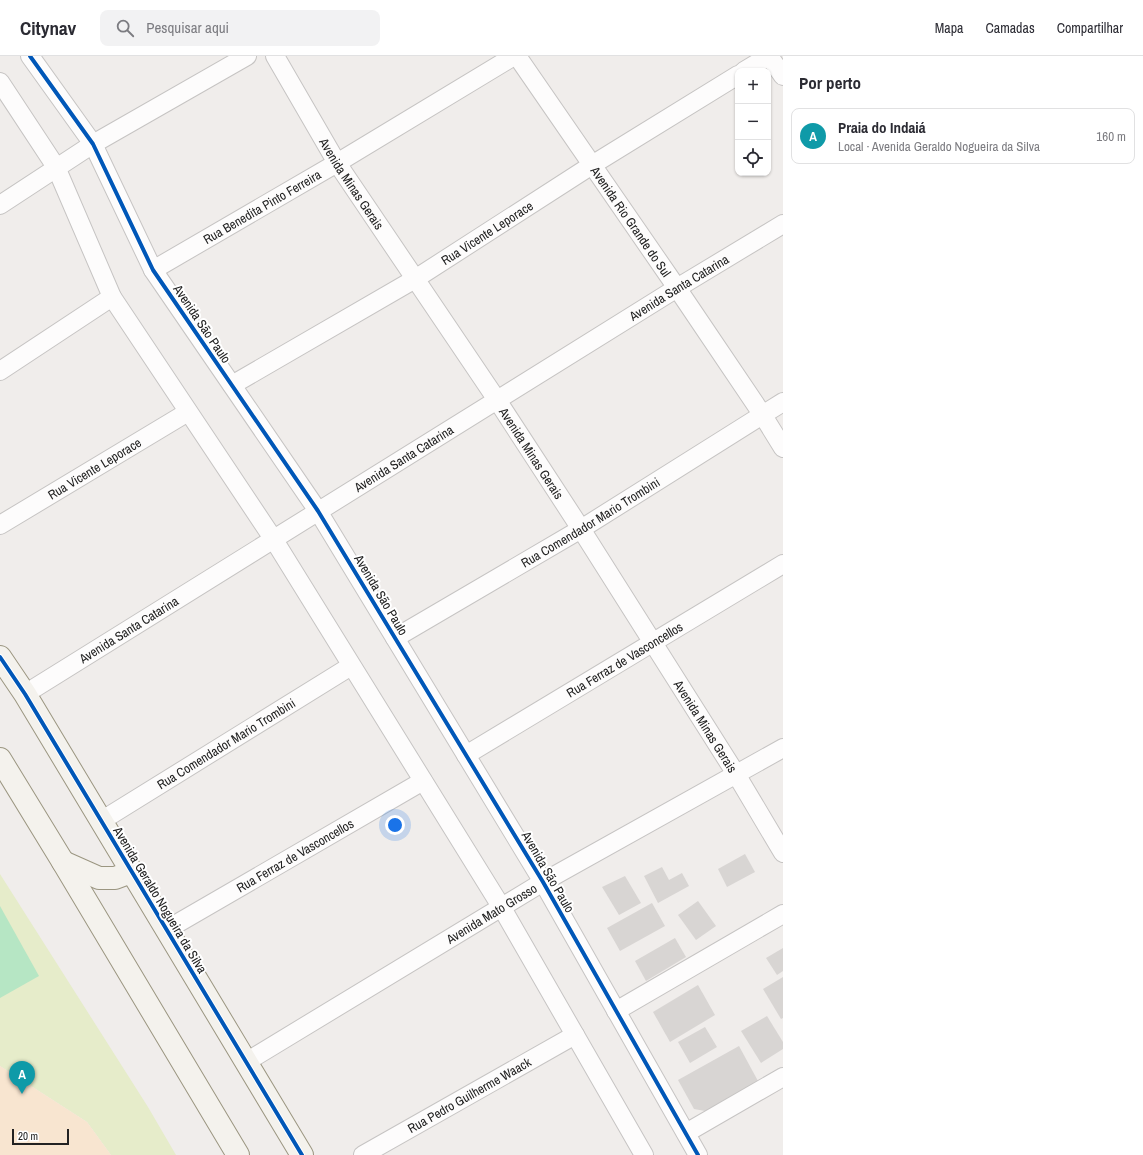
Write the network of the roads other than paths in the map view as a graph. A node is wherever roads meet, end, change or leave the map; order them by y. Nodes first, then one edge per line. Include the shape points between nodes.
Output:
1 (30, 56) edge
2 (248, 56) edge
3 (275, 56) edge
4 (516, 56) edge
5 (769, 56) edge
6 (749, 68) edge
7 (783, 76) edge
8 (735, 77) edge
9 (0, 82) edge
10 (93, 144) junction
11 (337, 163) junction
12 (592, 164) junction
13 (56, 167) junction
14 (0, 205) edge
15 (783, 224) edge
16 (153, 270) junction
17 (415, 279) junction
18 (677, 288) junction
19 (112, 297) junction
20 (0, 371) edge
21 (232, 385) junction
22 (497, 400) junction
23 (783, 402) edge
24 (188, 412) junction
25 (762, 414) junction
26 (783, 448) edge
27 (318, 511) junction
28 (0, 525) edge
29 (581, 529) junction
30 (274, 540) junction
31 (783, 564) edge
32 (395, 638) junction
33 (653, 642) junction
34 (0, 657) edge
35 (351, 666) junction
36 (25, 694) junction
37 (783, 748) edge
38 (466, 755) junction
39 (0, 759) edge
40 (736, 774) junction
41 (423, 781) junction
42 (101, 821) junction
43 (783, 853) edge
44 (63, 862) junction
45 (131, 872) junction
46 (543, 882) junction
47 (502, 908) junction
48 (783, 914) edge
49 (166, 930) junction
50 (616, 1011) junction
51 (575, 1035) junction
52 (246, 1062) junction
53 (783, 1077) edge
54 (686, 1133) junction
55 (238, 1155) edge
56 (302, 1155) edge
57 (363, 1155) edge
58 (644, 1155) edge
59 (698, 1155) edge

1 - 10 street, Avenida São Paulo
2 - 10 street
3 - 11 street, Avenida Minas Gerais
4 - 11 street, Rua Benedita Pinto Ferreira
4 - 12 street, Avenida Rio Grande do Sul
5 - 6 street
5 - 7 street
8 - 12 street, Rua Vicente Leporace
9 - 13 street
10 - 13 street
10 - 16 street, Avenida São Paulo
11 - 16 street, Rua Benedita Pinto Ferreira
11 - 17 street, Avenida Minas Gerais
12 - 17 street, Rua Vicente Leporace
12 - 18 street, Avenida Rio Grande do Sul
13 - 14 street
13 - 19 street
15 - 18 street, Avenida Santa Catarina
16 - 21 street, Avenida São Paulo
17 - 21 street, Rua Vicente Leporace
17 - 22 street, Avenida Minas Gerais
18 - 22 street, Avenida Santa Catarina
18 - 25 street, Avenida Rio Grande do Sul
19 - 20 street
19 - 24 street
21 - 27 street, Avenida São Paulo
22 - 27 street, Avenida Santa Catarina
22 - 29 street, Avenida Minas Gerais
23 - 25 street, Rua Comendador Mario Trombini
24 - 28 street, Rua Vicente Leporace
24 - 30 street
25 - 26 street, Avenida Rio Grande do Sul
25 - 29 street, Rua Comendador Mario Trombini
27 - 30 street, Avenida Santa Catarina
27 - 32 street, Avenida São Paulo
29 - 32 street, Rua Comendador Mario Trombini
29 - 33 street, Avenida Minas Gerais
30 - 35 street
30 - 36 street, Avenida Santa Catarina
31 - 33 street, Rua Ferraz de Vasconcellos
32 - 38 street, Avenida São Paulo
33 - 38 street, Rua Ferraz de Vasconcellos
33 - 40 street, Avenida Minas Gerais
34 - 36 main road, Avenida Geraldo Nogueira da Silva
35 - 41 street
35 - 42 street, Rua Comendador Mario Trombini
36 - 42 main road, Avenida Geraldo Nogueira da Silva
37 - 40 street, Avenida Mato Grosso
38 - 46 street, Avenida São Paulo
39 - 44 main road
40 - 43 street, Avenida Minas Gerais
40 - 46 street, Avenida Mato Grosso
41 - 47 street
41 - 49 street, Rua Ferraz de Vasconcellos
42 - 45 main road, Avenida Geraldo Nogueira da Silva
44 - 45 main road via 99,878 116,878
44 - 55 main road
45 - 49 main road, Avenida Geraldo Nogueira da Silva
46 - 47 street, Avenida Mato Grosso
46 - 50 street, Avenida São Paulo
47 - 51 street
47 - 52 street, Avenida Mato Grosso
48 - 50 street
49 - 52 main road, Avenida Geraldo Nogueira da Silva
50 - 54 street, Avenida São Paulo
51 - 57 street, Rua Pedro Guilherme Waack
51 - 58 street
52 - 56 main road, Avenida Geraldo Nogueira da Silva
53 - 54 street
54 - 59 street, Avenida São Paulo

